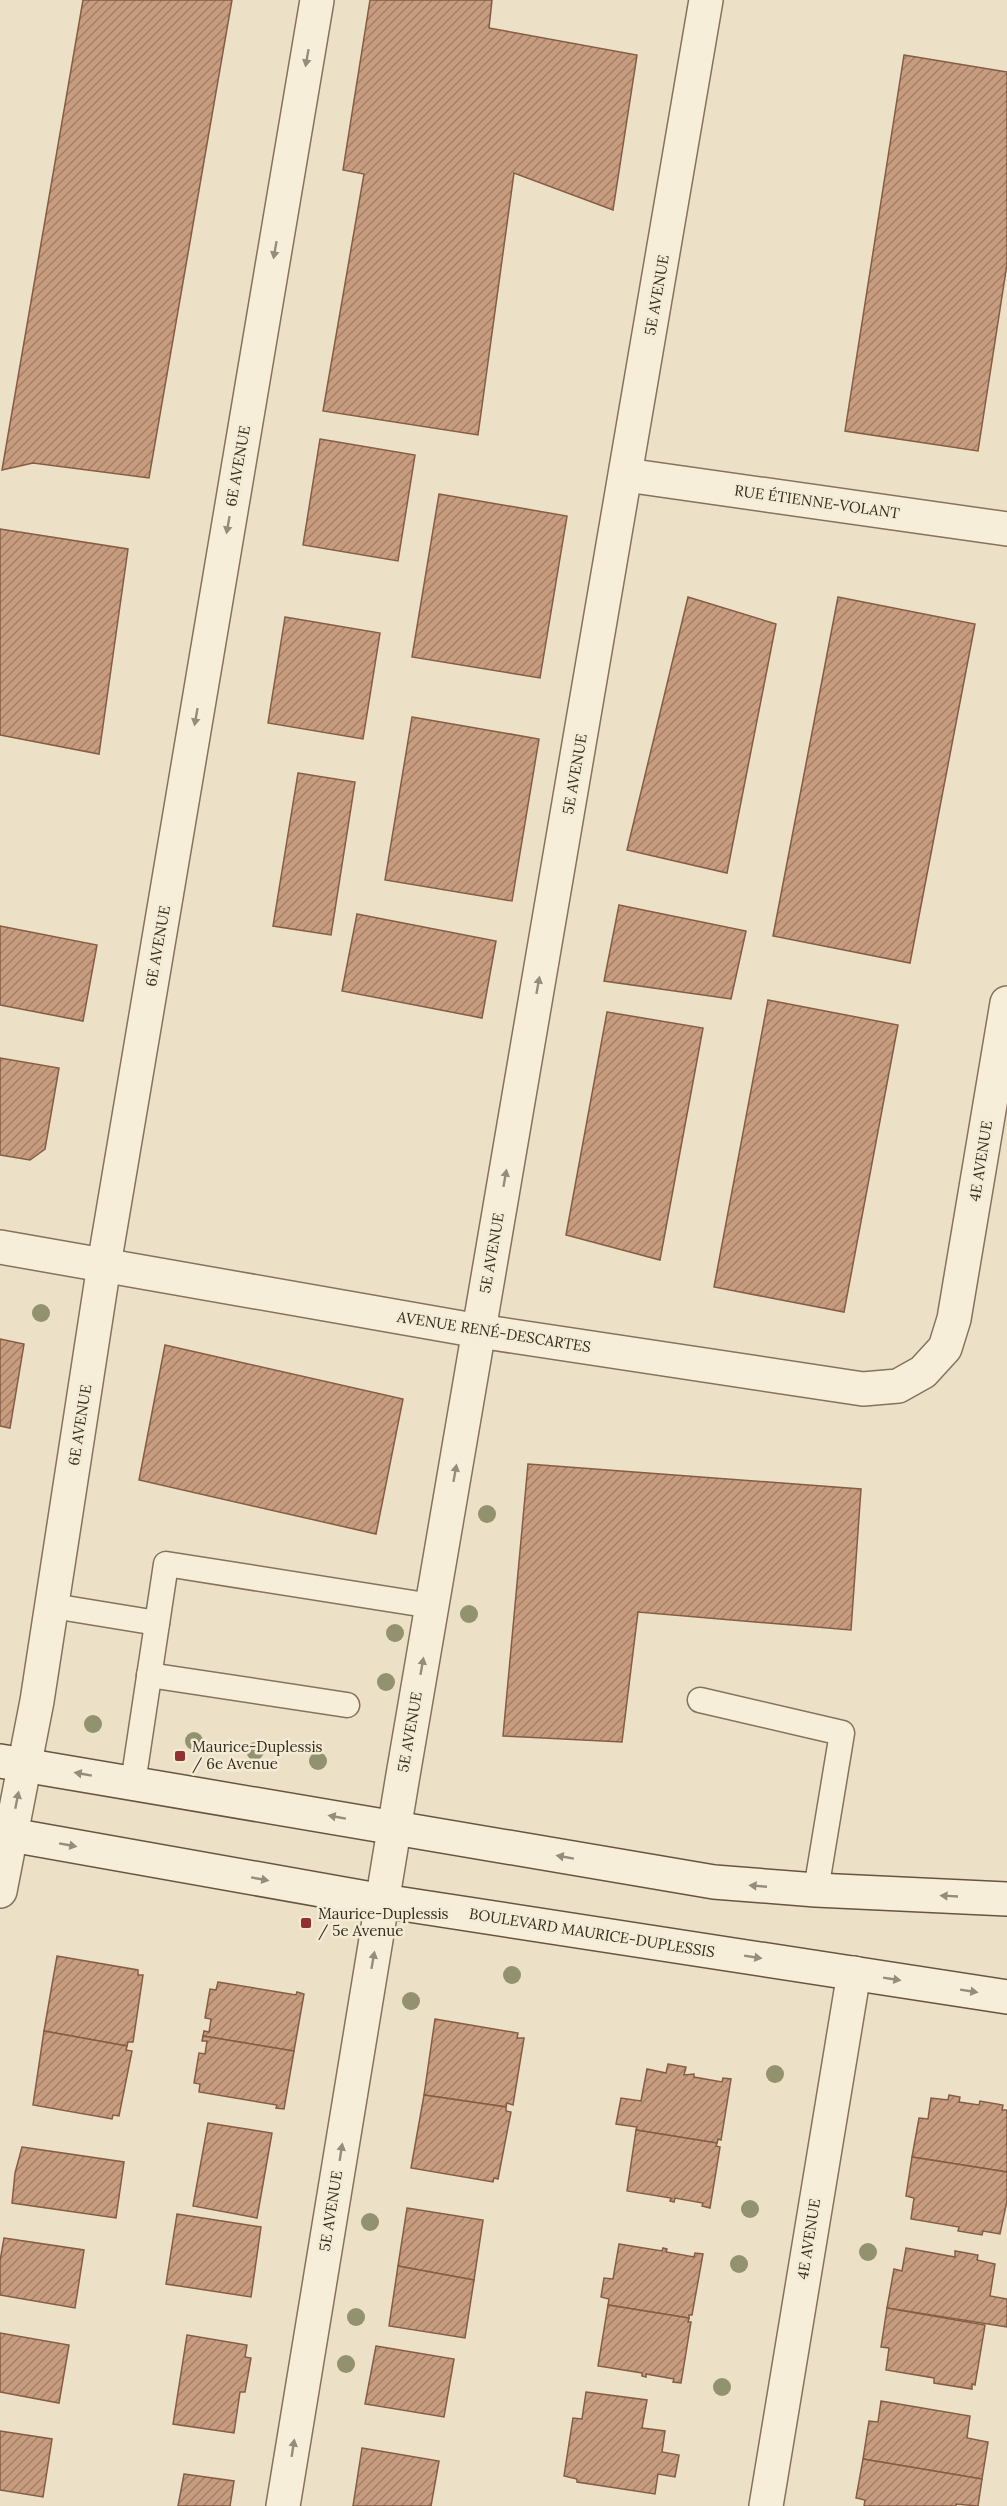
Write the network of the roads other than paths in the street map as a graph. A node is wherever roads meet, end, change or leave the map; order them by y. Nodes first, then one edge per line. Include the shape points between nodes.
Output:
1 (317, 0) edge
2 (706, 0) edge
3 (626, 475) junction
4 (1007, 529) edge
5 (1007, 1003) edge
6 (0, 1247) edge
7 (104, 1265) junction
8 (954, 1318) joint
9 (479, 1331) junction
10 (53, 1606) junction
11 (432, 1606) junction
12 (157, 1623) junction
13 (149, 1676) junction
14 (700, 1700) dead end
15 (347, 1705) dead end
16 (12, 1763) edge
17 (134, 1783) junction
18 (395, 1827) junction
19 (5, 1834) edge
20 (816, 1890) junction
21 (0, 1891) edge
22 (1007, 1899) edge
23 (383, 1901) junction
24 (854, 1973) junction
25 (1007, 1997) edge
26 (284, 2506) edge
27 (766, 2506) edge

1 -> 7 street, 6E AVENUE
2 - 3 street, 5E AVENUE
3 - 4 street, RUE ÉTIENNE-VOLANT
9 -> 3 street, 5E AVENUE
5 - 8 street, 4E AVENUE
6 - 7 street, AVENUE RENÉ-DESCARTES
7 - 9 street, AVENUE RENÉ-DESCARTES
7 - 10 street, 6E AVENUE
8 - 9 street, AVENUE RENÉ-DESCARTES via 945,1348 923,1372 898,1386 863,1389
11 -> 9 street, 5E AVENUE
10 - 12 lane
10 - 16 street, 6E AVENUE via 37,1701
11 - 12 lane via 166,1564
18 -> 11 street, 5E AVENUE
12 - 13 lane
13 - 15 lane
13 - 17 lane
14 - 20 lane via 842,1732
17 -> 16 street
19 -> 16 street, 6E AVENUE
18 -> 17 street
20 -> 18 street via 714,1882
18 - 23 street, 5E AVENUE
19 - 21 street, 6E AVENUE
19 -> 23 street, BOULEVARD MAURICE-DUPLESSIS
22 -> 20 street
23 -> 24 street, BOULEVARD MAURICE-DUPLESSIS
26 -> 23 street, 5E AVENUE
24 -> 25 street, BOULEVARD MAURICE-DUPLESSIS
24 - 27 street, 4E AVENUE

